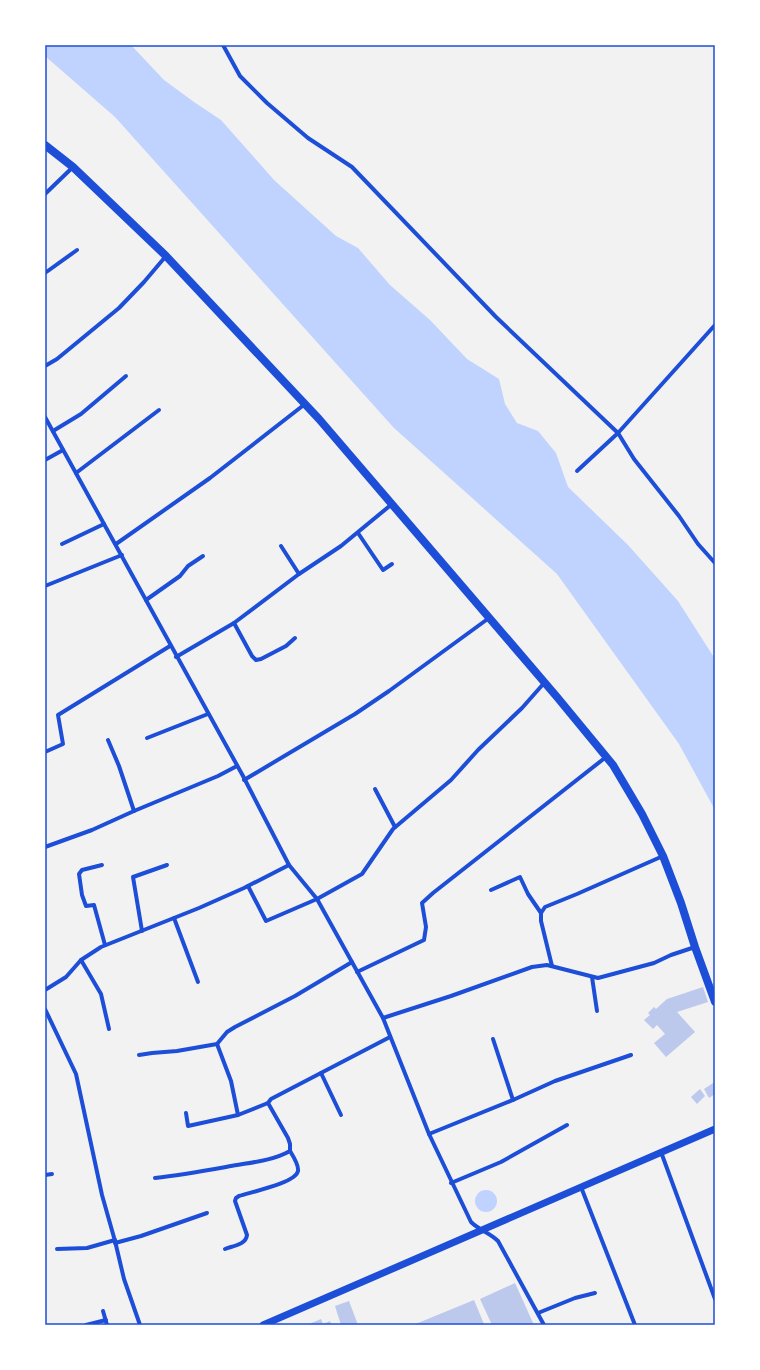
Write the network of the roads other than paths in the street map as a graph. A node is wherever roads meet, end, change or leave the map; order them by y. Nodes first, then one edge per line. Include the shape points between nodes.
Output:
1 (223, 45) edge
2 (45, 145) edge
3 (73, 167) junction
4 (45, 194) edge
5 (77, 250) dead end
6 (166, 256) junction
7 (45, 273) edge
8 (715, 325) edge
9 (45, 366) edge
10 (126, 376) dead end
11 (305, 404) junction
12 (159, 410) dead end
13 (45, 417) edge
14 (53, 431) junction
15 (618, 433) junction
16 (63, 450) junction
17 (45, 460) edge
18 (577, 471) dead end
19 (76, 473) junction
20 (392, 504) junction
21 (104, 524) junction
22 (358, 533) junction
23 (62, 544) dead end
24 (116, 544) junction
25 (281, 546) dead end
26 (122, 555) junction
27 (203, 556) dead end
28 (715, 563) edge
29 (392, 564) dead end
30 (299, 574) junction
31 (45, 586) edge
32 (146, 600) junction
33 (490, 618) junction
34 (234, 623) junction
35 (295, 638) dead end
36 (170, 646) junction
37 (176, 657) junction
38 (545, 682) junction
39 (208, 714) junction
40 (147, 738) dead end
41 (108, 740) dead end
42 (45, 752) edge
43 (606, 757) junction
44 (237, 766) junction
45 (244, 780) junction
46 (375, 790) dead end
47 (134, 811) junction
48 (395, 827) junction
49 (45, 847) edge
50 (663, 856) junction
51 (102, 865) dead end
52 (167, 865) dead end
53 (289, 865) junction
54 (248, 886) junction
55 (491, 890) dead end
56 (317, 899) junction
57 (541, 913) junction
58 (174, 918) junction
59 (142, 931) junction
60 (105, 945) junction
61 (695, 947) junction
62 (81, 960) junction
63 (352, 962) junction
64 (552, 966) junction
65 (357, 972) junction
66 (592, 977) junction
67 (198, 982) dead end
68 (45, 990) edge
69 (715, 1002) edge
70 (45, 1009) edge
71 (597, 1011) dead end
72 (383, 1018) junction
73 (109, 1029) dead end
74 (390, 1037) junction
75 (494, 1039) dead end
76 (217, 1044) junction
77 (631, 1054) dead end
78 (139, 1055) dead end
79 (321, 1073) junction
80 (513, 1100) junction
81 (268, 1103) junction
82 (186, 1112) dead end
83 (238, 1115) junction
84 (341, 1115) dead end
85 (567, 1125) dead end
86 (715, 1129) edge
87 (429, 1134) junction
88 (290, 1151) junction
89 (661, 1152) junction
90 (52, 1174) dead end
91 (45, 1176) edge
92 (155, 1178) dead end
93 (451, 1183) junction
94 (581, 1187) junction
95 (207, 1213) dead end
96 (482, 1230) junction
97 (115, 1241) junction
98 (57, 1249) dead end
99 (225, 1249) dead end
100 (595, 1293) dead end
101 (715, 1299) edge
102 (103, 1311) dead end
103 (538, 1313) junction
104 (106, 1320) junction
105 (86, 1325) edge
106 (107, 1325) edge
107 (140, 1325) edge
108 (264, 1325) edge
109 (544, 1325) edge
110 (635, 1325) edge

1 - 15 street via 240,76 267,103 308,138 352,167 496,317
2 - 3 main road
3 - 4 street
3 - 6 main road
5 - 7 street
6 - 9 street via 119,308
6 - 11 main road
8 - 15 street
10 - 14 street via 81,414
11 - 20 main road
11 - 24 street via 210,478
12 - 19 street
13 - 14 street
14 - 16 street
15 - 18 street
15 - 28 street via 634,459
16 - 17 street
16 - 19 street
19 - 21 street
20 - 22 street
20 - 33 main road
21 - 23 street
21 - 24 street
22 - 29 street via 384,570
22 - 30 street
24 - 26 street
25 - 30 street
26 - 31 street
26 - 32 street
27 - 32 street
30 - 34 street
32 - 36 street
33 - 38 main road
33 - 45 street via 354,714
34 - 35 street via 256,660 261,660 286,646
34 - 37 street
36 - 37 street
36 - 42 street via 58,715 63,744
37 - 39 street
38 - 43 main road
38 - 48 street via 451,780
39 - 40 street
39 - 44 street
41 - 47 street via 120,766
43 - 50 main road via 642,814
43 - 65 street via 422,903 426,927 424,940
44 - 45 street
44 - 47 street
45 - 53 street
46 - 48 street
47 - 49 street
48 - 56 street via 362,874
50 - 57 street via 545,907
50 - 61 main road
51 - 60 street via 82,870 79,874 86,906 94,905
52 - 59 street via 133,877
53 - 54 street
53 - 56 street
54 - 56 street via 266,921
54 - 58 street
55 - 57 street via 520,877
56 - 63 street
57 - 64 street
58 - 59 street
58 - 67 street
59 - 60 street
60 - 62 street
61 - 66 street via 654,963 598,978
61 - 69 main road
62 - 68 street via 66,976
62 - 73 street via 101,994
63 - 65 street
63 - 76 street via 295,996 235,1027
64 - 66 street
64 - 72 street via 532,967
65 - 72 street
66 - 71 street
70 - 97 street via 76,1074 96,1171
72 - 74 street
74 - 79 street
74 - 87 street
75 - 80 street
76 - 78 street
76 - 83 street via 231,1082
77 - 80 street via 555,1081
79 - 81 street via 271,1099
79 - 84 street
80 - 87 street
81 - 83 street
81 - 88 street via 288,1138
82 - 83 street via 188,1126
85 - 93 street via 501,1162
86 - 89 street
87 - 93 street
88 - 92 street via 255,1162
88 - 99 street via 298,1170 296,1176 236,1198 247,1239
89 - 94 street
89 - 101 street
90 - 91 street
93 - 96 street via 471,1222
94 - 96 street
94 - 110 street
95 - 97 street via 141,1236
96 - 103 street via 498,1240
96 - 108 street
97 - 98 street via 87,1248
97 - 107 street via 124,1279
100 - 103 street
102 - 104 street
103 - 109 street
104 - 105 street
104 - 106 street

